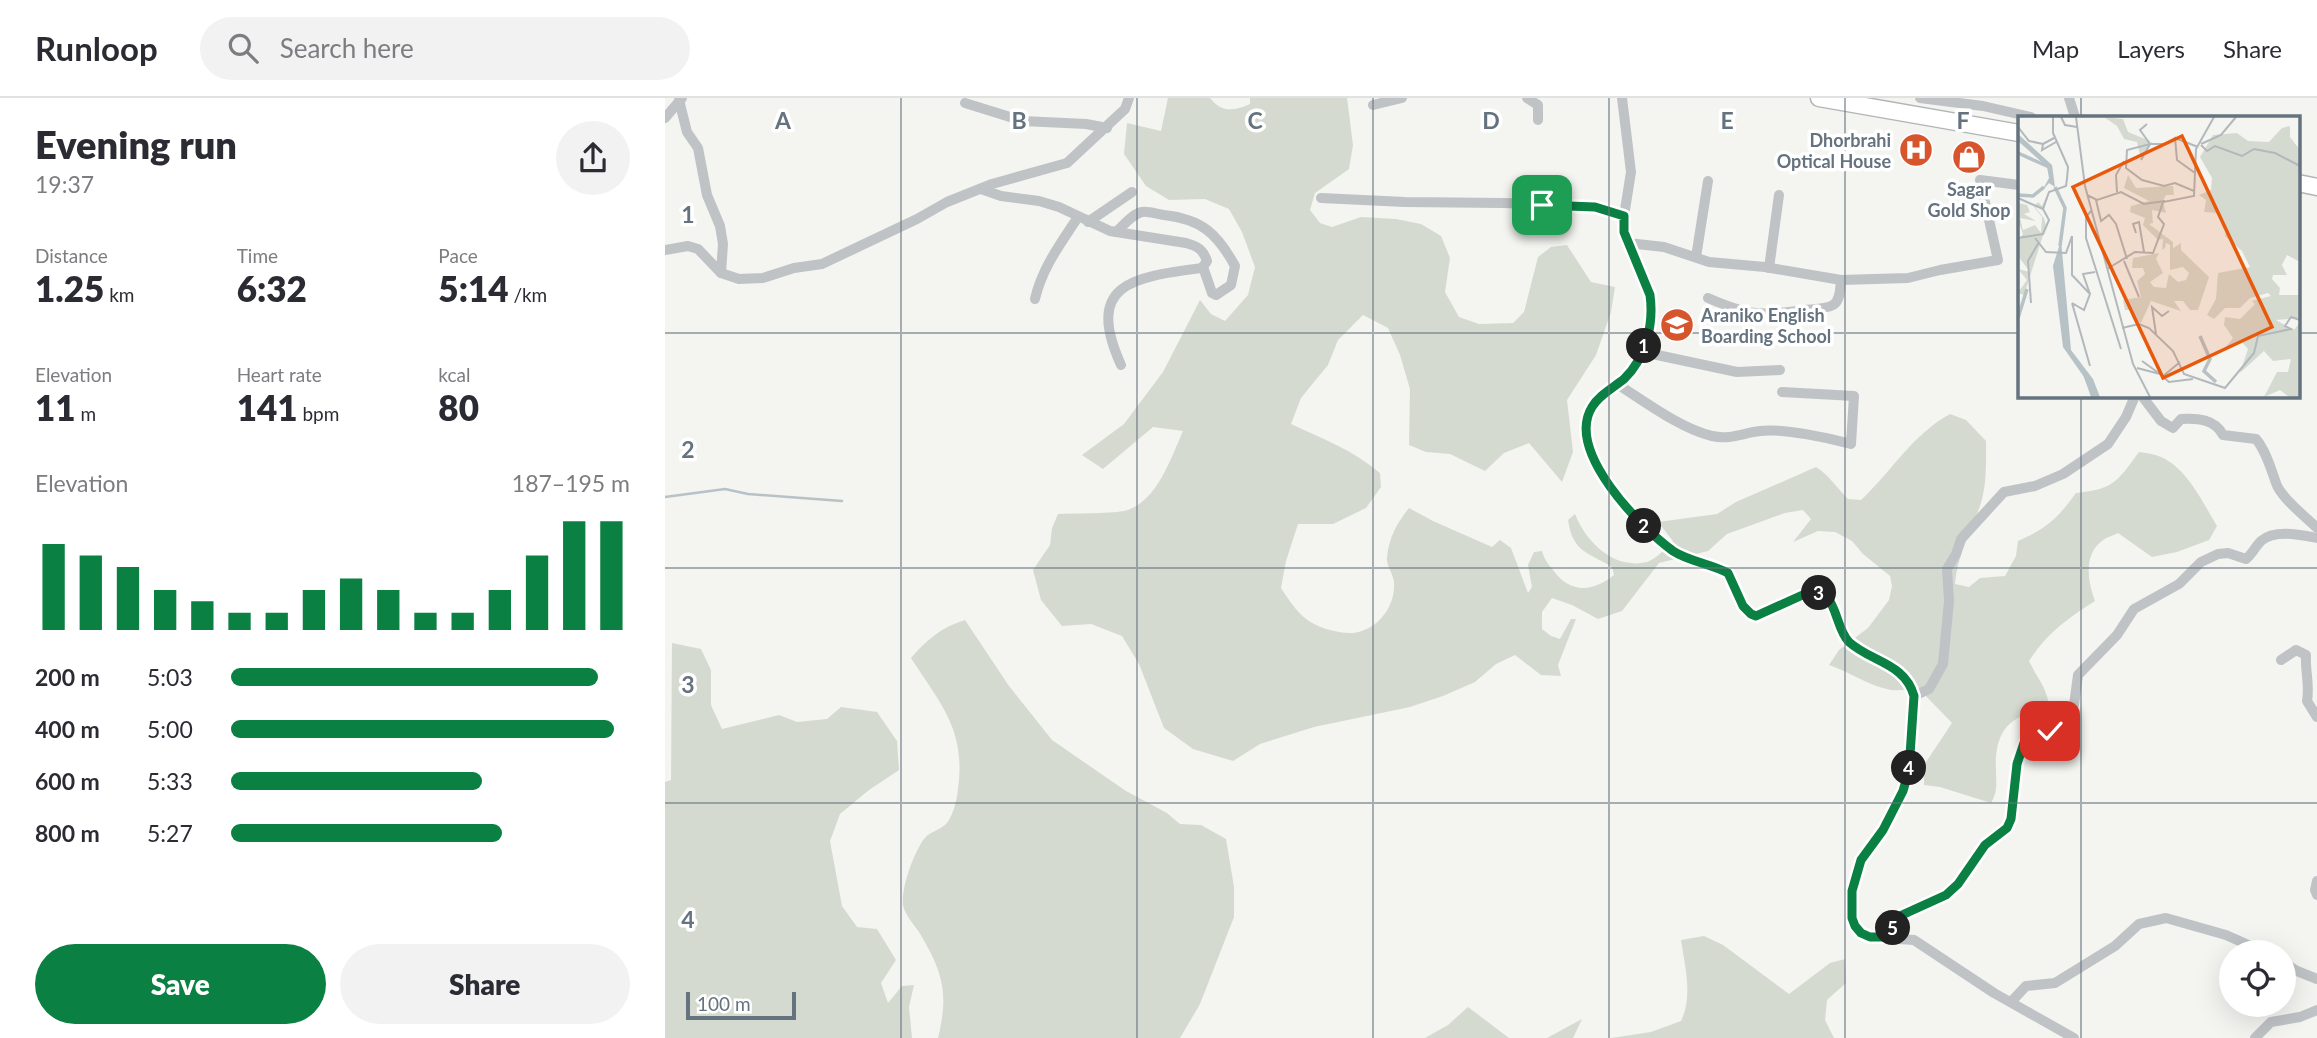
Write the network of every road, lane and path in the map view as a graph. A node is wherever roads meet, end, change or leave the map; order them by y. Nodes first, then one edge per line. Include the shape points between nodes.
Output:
1 (1129, 98) edge
2 (1402, 98) edge
3 (1527, 98) edge
4 (1622, 98) edge
5 (1819, 98) edge
6 (1920, 98) edge
7 (2069, 98) edge
8 (680, 99) edge
9 (965, 103) dead end
10 (1373, 105) dead end
11 (2027, 116) edge
12 (2075, 116) edge
13 (665, 118) edge
14 (1538, 120) dead end
15 (1107, 128) junction
16 (2018, 134) edge
17 (1708, 181) dead end
18 (2299, 183) edge
19 (2018, 185) edge
20 (2317, 187) edge
21 (981, 189) junction
22 (1132, 192) dead end
23 (1779, 195) dead end
24 (1321, 198) dead end
25 (1624, 216) junction
26 (1083, 219) junction
27 (1116, 232) junction
28 (1628, 243) junction
29 (665, 250) edge
30 (1696, 257) junction
31 (1203, 267) junction
32 (1769, 268) junction
33 (721, 273) junction
34 (1841, 280) junction
35 (1707, 298) dead end
36 (1035, 299) dead end
37 (1643, 352) junction
38 (1121, 365) dead end
39 (1780, 370) dead end
40 (1617, 384) junction
41 (1782, 392) dead end
42 (2135, 397) edge
43 (2143, 397) edge
44 (2317, 528) edge
45 (2317, 538) edge
46 (2281, 660) dead end
47 (1914, 696) junction
48 (2317, 717) edge
49 (2317, 881) edge
50 (2317, 895) edge
51 (1886, 937) junction
52 (2237, 940) edge
53 (2296, 970) edge
54 (2317, 979) edge
55 (2011, 1002) junction
56 (2317, 1011) edge
57 (2074, 1038) edge
58 (2255, 1038) edge

1 - 15 street
2 - 10 street
3 - 14 street via 1538,104
4 - 25 street via 1631,172
5 - 16 highway
6 - 11 street
7 - 12 street
8 - 13 street
8 - 33 street via 720,226
9 - 15 street via 1023,121
15 - 21 street via 1067,163
17 - 30 street
18 - 20 highway
19 - 34 street via 1980,180 1998,260 1908,278
21 - 26 street via 1039,201
21 - 33 street via 823,264 763,278 739,279
22 - 26 street
23 - 32 street
24 - 25 street via 1583,206
25 - 28 street
26 - 27 street
26 - 36 street via 1046,267
27 - 31 street via 1197,247 1205,254
27 - 31 street via 1143,212 1190,220 1203,226 1226,250 1235,266 1231,285 1212,293
28 - 30 street
28 - 37 street via 1652,305
29 - 33 street via 698,249
30 - 32 street
31 - 38 street via 1139,280 1111,298 1110,341
32 - 34 street
34 - 35 street via 1839,299 1832,306 1760,315
37 - 39 street via 1737,372
37 - 40 street
40 - 41 street via 1711,436 1737,438 1762,430 1824,436 1851,444 1854,396
40 - 47 street via 1592,407 1586,442 1604,479 1646,528 1675,553 1728,573 1740,601 1756,616 1807,593 1825,595 1850,643 1903,674
42 - 47 street via 2108,444 2063,474 2004,492 1961,539 1947,569 1943,664 1929,689
43 - 44 street via 2161,421 2173,428 2181,419 2204,420 2223,435 2256,439 2275,483
45 - 51 street via 2278,534 2262,540 2246,559 2218,554 2201,562 2179,584 2134,609 2117,635 2078,675 2071,716 2024,743 2007,828 1985,845 1946,895 1902,915
46 - 48 street via 2296,650 2307,655 2307,701
47 - 51 street via 1909,770 1903,791 1861,860 1852,891 1855,926 1870,937
49 - 50 street
51 - 55 street via 1914,940
52 - 55 street via 2166,918 2139,924 2085,966 2055,983 2026,986
53 - 54 street
55 - 57 street
56 - 58 street via 2271,1023

